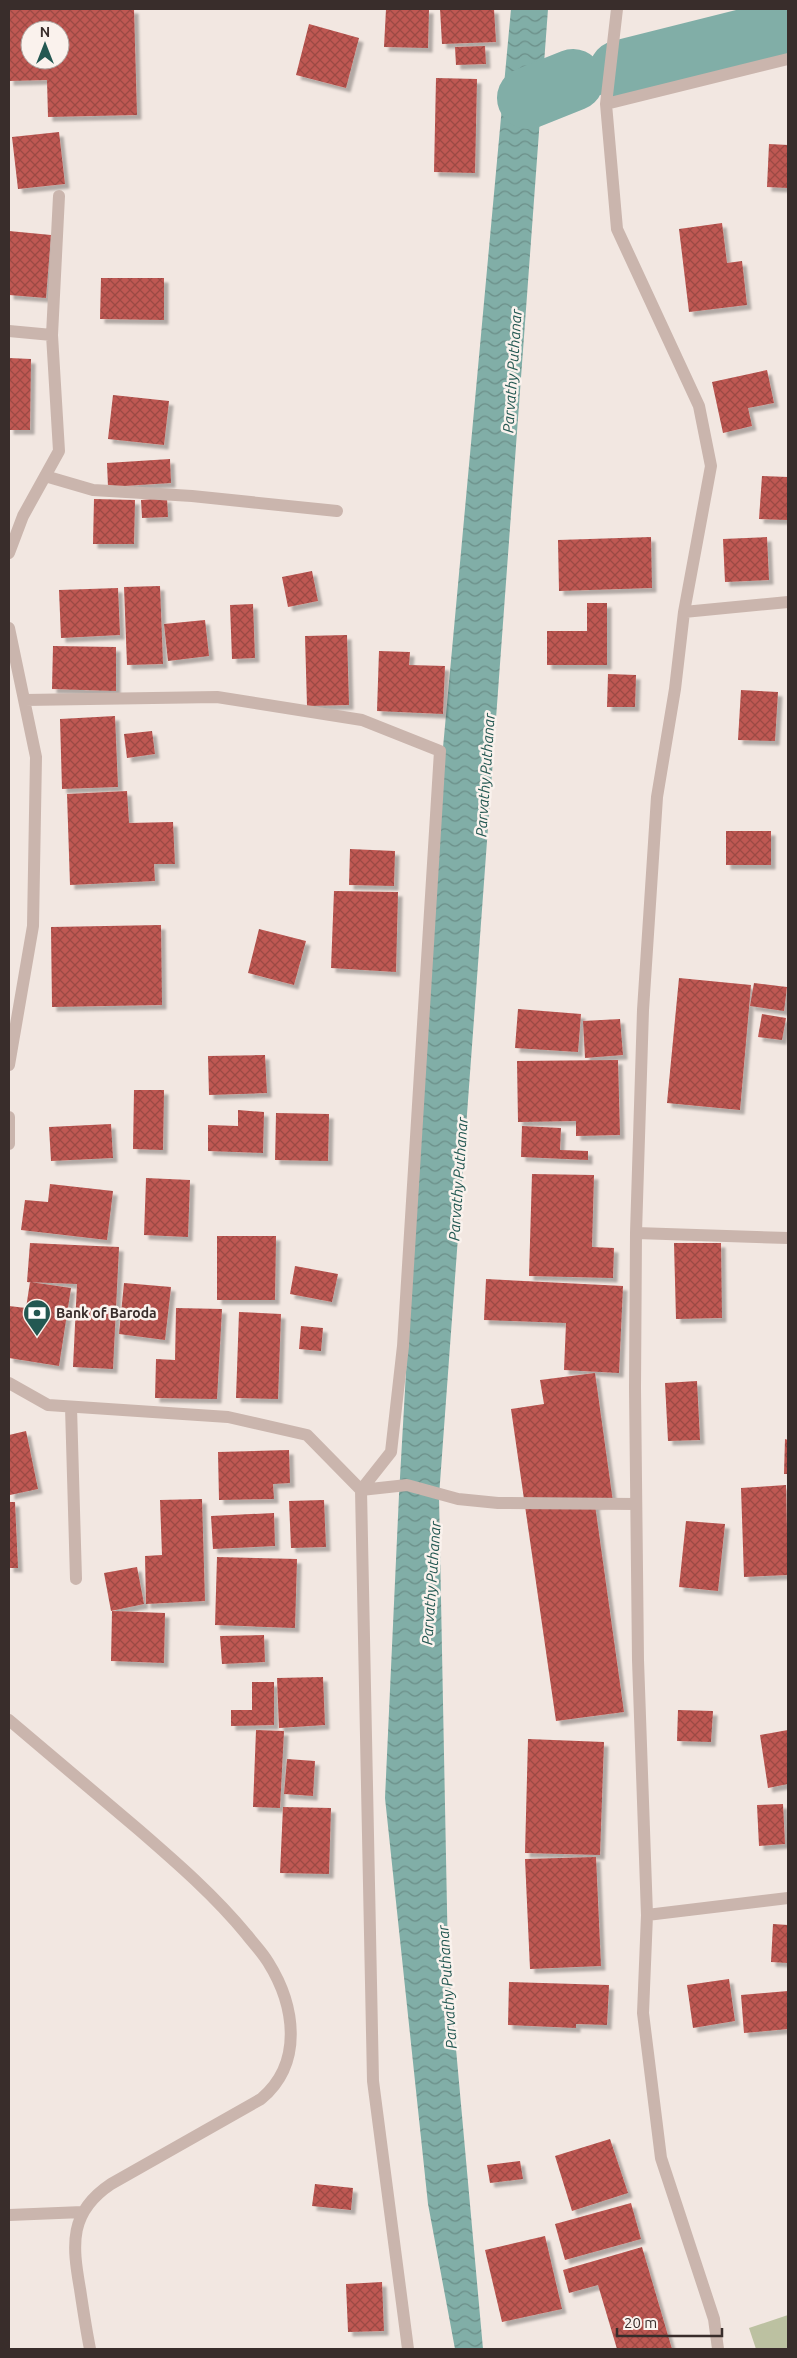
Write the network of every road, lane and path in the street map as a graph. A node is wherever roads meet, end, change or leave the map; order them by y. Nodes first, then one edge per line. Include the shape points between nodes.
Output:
1 (617, 9) edge
2 (786, 60) edge
3 (606, 104) junction
4 (59, 196) dead end
5 (9, 331) edge
6 (52, 335) junction
7 (45, 476) junction
8 (337, 511) dead end
9 (9, 553) edge
10 (788, 602) edge
11 (684, 612) junction
12 (9, 628) edge
13 (24, 700) junction
14 (9, 1065) edge
15 (9, 1117) edge
16 (9, 1144) edge
17 (636, 1233) junction
18 (788, 1238) edge
19 (9, 1382) edge
20 (71, 1407) junction
21 (361, 1490) junction
22 (636, 1504) junction
23 (76, 1579) dead end
24 (9, 1720) edge
25 (788, 1898) edge
26 (647, 1915) junction
27 (83, 2212) junction
28 (9, 2215) edge
29 (90, 2349) edge
30 (408, 2349) edge
31 (718, 2349) edge

1 - 3 street
2 - 3 street
3 - 11 street via 617,229 699,406 711,466
4 - 6 street
5 - 6 street
6 - 7 street via 59,451
7 - 8 street via 93,490 192,496
7 - 9 street via 23,516
10 - 11 street
11 - 17 street via 657,797 643,1010
12 - 13 street
13 - 14 street via 36,756 33,926
13 - 21 street via 217,697 362,720 440,751 402,1356 391,1452
15 - 16 street
17 - 18 street
17 - 22 street
19 - 20 street via 48,1405
20 - 21 street via 228,1417 307,1435
20 - 23 street
21 - 22 street via 407,1485 478,1501
21 - 30 street via 373,2081
22 - 26 street
24 - 27 street via 170,1856 223,1906 268,1961 289,2018 289,2057 271,2091 97,2193
25 - 26 street
26 - 31 street via 643,2013 660,2158 714,2319
27 - 28 street
27 - 29 street via 76,2229 74,2248

